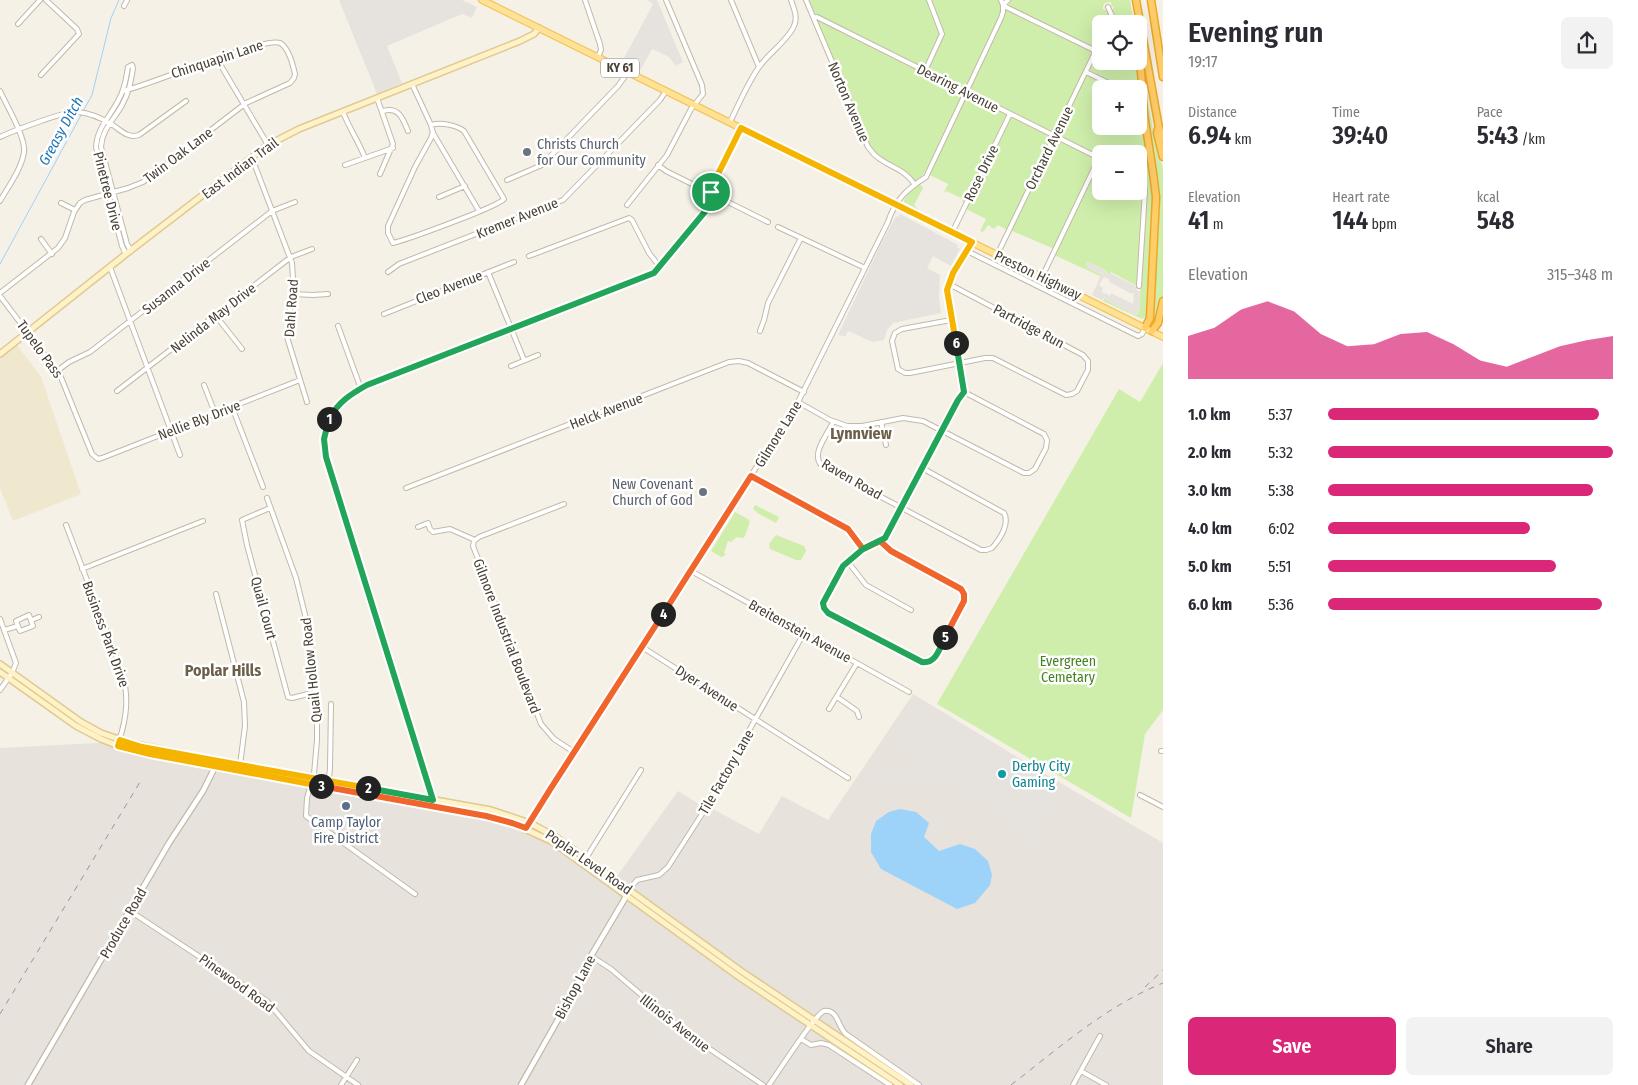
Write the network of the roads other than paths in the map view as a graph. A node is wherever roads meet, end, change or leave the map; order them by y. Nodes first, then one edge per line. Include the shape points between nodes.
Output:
1 (40, 0) edge
2 (46, 0) edge
3 (127, 0) edge
4 (482, 0) edge
5 (585, 0) edge
6 (666, 0) edge
7 (731, 0) edge
8 (806, 0) edge
9 (929, 0) edge
10 (1001, 0) edge
11 (1008, 0) edge
12 (1136, 0) edge
13 (1150, 0) edge
14 (792, 2) edge
15 (1003, 5) junction
16 (124, 6) dead end
17 (1108, 7) dead end
18 (1112, 15) edge
19 (1139, 15) edge
20 (814, 18) junction
21 (18, 24) dead end
22 (539, 28) junction
23 (1092, 49) edge
24 (598, 57) junction
25 (217, 59) junction
26 (1092, 59) edge
27 (1147, 59) edge
28 (759, 67) junction
29 (1162, 67) edge
30 (1141, 70) edge
31 (628, 72) junction
32 (925, 72) junction
33 (1086, 72) junction
34 (295, 74) joint
35 (41, 75) dead end
36 (1163, 77) edge
37 (1102, 80) edge
38 (412, 84) junction
39 (129, 90) junction
40 (0, 91) edge
41 (122, 91) junction
42 (666, 91) junction
43 (966, 92) junction
44 (378, 98) junction
45 (186, 100) dead end
46 (244, 105) junction
47 (695, 105) junction
48 (383, 111) junction
49 (343, 112) junction
50 (1010, 114) junction
51 (104, 121) junction
52 (730, 122) junction
53 (110, 123) junction
54 (432, 125) junction
55 (741, 128) junction
56 (1159, 128) junction
57 (18, 130) junction
58 (408, 131) dead end
59 (432, 132) junction
60 (1055, 136) junction
61 (0, 137) edge
62 (1163, 139) edge
63 (268, 145) junction
64 (393, 148) junction
65 (1092, 155) edge
66 (252, 158) junction
67 (365, 158) junction
68 (1163, 158) edge
69 (658, 165) junction
70 (345, 166) dead end
71 (380, 174) dead end
72 (1092, 175) edge
73 (507, 180) dead end
74 (914, 185) junction
75 (465, 186) junction
76 (113, 192) junction
77 (711, 192) junction
78 (108, 194) junction
79 (716, 196) junction
80 (439, 197) dead end
81 (1144, 200) edge
82 (0, 201) edge
83 (295, 202) dead end
84 (61, 203) dead end
85 (895, 204) junction
86 (627, 205) dead end
87 (76, 210) junction
88 (272, 211) junction
89 (480, 211) junction
90 (768, 222) dead end
91 (778, 227) dead end
92 (952, 233) junction
93 (801, 238) junction
94 (41, 240) dead end
95 (972, 242) junction
96 (312, 249) dead end
97 (966, 251) junction
98 (128, 253) junction
99 (52, 254) junction
100 (997, 255) junction
101 (529, 256) dead end
102 (290, 258) junction
103 (514, 262) dead end
104 (110, 267) junction
105 (660, 267) junction
106 (865, 268) junction
107 (388, 272) dead end
108 (488, 272) junction
109 (1042, 277) junction
110 (949, 284) junction
111 (1139, 286) dead end
112 (292, 294) junction
113 (328, 294) dead end
114 (0, 295) edge
115 (1163, 301) edge
116 (1163, 311) edge
117 (384, 314) dead end
118 (216, 316) junction
119 (1163, 319) edge
120 (951, 320) junction
121 (130, 321) junction
122 (338, 326) dead end
123 (1145, 328) junction
124 (511, 329) junction
125 (760, 330) dead end
126 (1152, 331) junction
127 (28, 332) junction
128 (1163, 337) edge
129 (242, 349) dead end
130 (0, 354) edge
131 (538, 354) dead end
132 (524, 360) junction
133 (959, 363) junction
134 (511, 366) dead end
135 (148, 368) junction
136 (57, 371) junction
137 (300, 380) junction
138 (204, 385) dead end
139 (360, 389) junction
140 (117, 391) dead end
141 (804, 392) junction
142 (964, 392) junction
143 (307, 402) dead end
144 (798, 402) junction
145 (232, 407) junction
146 (215, 413) junction
147 (833, 422) junction
148 (881, 422) junction
149 (942, 429) junction
150 (171, 431) junction
151 (886, 445) dead end
152 (180, 455) dead end
153 (98, 459) joint
154 (922, 468) junction
155 (751, 476) junction
156 (263, 487) dead end
157 (406, 488) dead end
158 (267, 498) dead end
159 (564, 504) dead end
160 (901, 507) junction
161 (270, 508) junction
162 (203, 521) dead end
163 (66, 525) dead end
164 (418, 527) dead end
165 (475, 540) junction
166 (880, 541) junction
167 (863, 549) junction
168 (848, 562) junction
169 (82, 569) junction
170 (691, 571) junction
171 (216, 594) dead end
172 (911, 610) dead end
173 (39, 617) dead end
174 (0, 619) edge
175 (32, 620) junction
176 (18, 626) junction
177 (4, 630) junction
178 (804, 633) junction
179 (642, 647) junction
180 (857, 663) junction
181 (0, 664) edge
182 (0, 672) edge
183 (11, 675) junction
184 (0, 690) edge
185 (316, 692) junction
186 (909, 692) dead end
187 (837, 697) junction
188 (331, 704) dead end
189 (829, 709) dead end
190 (860, 717) dead end
191 (756, 719) junction
192 (119, 743) junction
193 (574, 752) junction
194 (215, 764) junction
195 (240, 765) junction
196 (641, 770) dead end
197 (848, 778) dead end
198 (312, 781) junction
199 (329, 784) junction
200 (1140, 795) dead end
201 (433, 800) junction
202 (433, 806) junction
203 (1163, 807) edge
204 (530, 822) junction
205 (526, 828) junction
206 (585, 861) junction
207 (629, 890) junction
208 (415, 894) dead end
209 (626, 896) junction
210 (130, 911) junction
211 (591, 956) junction
212 (813, 1023) junction
213 (826, 1032) junction
214 (1100, 1036) dead end
215 (801, 1039) junction
216 (357, 1060) dead end
217 (1080, 1071) junction
218 (347, 1078) junction
219 (28, 1085) edge
220 (341, 1085) edge
221 (358, 1085) edge
222 (521, 1085) edge
223 (763, 1085) edge
224 (769, 1085) edge
225 (890, 1085) edge
226 (900, 1085) edge
227 (911, 1085) edge
228 (919, 1085) edge
229 (1073, 1085) edge
230 (1106, 1085) edge

1 - 21 street
2 - 35 street via 79,34
3 - 16 street
4 - 22 main road, Preston Highway / KY 61
5 - 24 street via 600,44
6 - 47 street via 703,88 702,96
7 - 28 street
8 - 20 street, Norton Avenue
9 - 32 street via 942,34
10 - 15 street
11 - 15 street
12 - 19 highway
13 - 29 highway
14 - 28 street via 796,18 793,29
15 - 23 street
15 - 43 street via 1001,18
17 - 18 street
20 - 32 street, Dearing Avenue
20 - 74 street, Norton Avenue via 868,147 877,157 900,169
22 - 24 main road, Preston Highway / KY 61
22 - 38 main road, East Indian Trail via 520,41
24 - 31 main road, Preston Highway / KY 61
25 - 34 street, Chinquapin Lane via 276,42 285,47
25 - 39 street, Chinquapin Lane
25 - 46 street
26 - 33 street, Orchard Avenue
27 - 56 highway
28 - 52 street
29 - 36 highway
30 - 123 highway via 1156,197 1150,318
31 - 42 main road, Preston Highway / KY 61
31 - 73 street via 541,165
32 - 43 street, Dearing Avenue
33 - 37 street
33 - 60 street, Orchard Avenue
34 - 46 street, Twin Oak Lane via 290,83
38 - 44 main road, East Indian Trail
38 - 54 street
39 - 41 street, Chinquapin Lane
39 - 41 street, Pinetree Drive via 132,65 128,67
39 - 53 street, Pinetree Drive
40 - 57 street
41 - 51 street, Pinetree Drive
42 - 47 main road, Preston Highway / KY 61
42 - 107 street, Kremer Avenue via 564,200 399,264
43 - 50 street, Dearing Avenue
43 - 74 street via 926,177
44 - 48 street
44 - 49 main road, East Indian Trail
45 - 53 street via 134,137
46 - 63 street
46 - 76 street, Twin Oak Lane via 153,176
47 - 52 main road, Preston Highway / KY 61
47 - 69 street
48 - 58 street via 397,111
48 - 64 street
49 - 63 main road, East Indian Trail
49 - 67 street
50 - 60 street, Dearing Avenue
50 - 92 street, Rose Drive
51 - 53 street
51 - 57 street via 88,113 72,112
51 - 78 street, Pinetree Drive via 96,147
52 - 55 main road, Preston Highway / KY 61
53 - 76 street, Pinetree Drive via 101,147
54 - 59 street
54 - 89 street via 439,123 461,128 504,196 502,201
55 - 77 street
55 - 85 main road, Preston Highway / KY 61
56 - 62 highway
56 - 68 highway via 1157,133
57 - 61 street
57 - 82 street via 24,144 23,158
59 - 75 street
59 - 89 street via 387,229 393,243
60 - 65 street, Dearing Avenue
60 - 100 street, Orchard Avenue
63 - 66 main road, East Indian Trail
64 - 67 street
64 - 71 street
66 - 88 street, Dahl Road
66 - 98 main road, East Indian Trail
67 - 70 street
69 - 77 street
69 - 86 street
72 - 109 street
74 - 85 street
75 - 80 street
75 - 89 street
76 - 78 street, Twin Oak Lane
76 - 98 street, Pinetree Drive
77 - 79 street
78 - 87 street, Twin Oak Lane via 85,200
78 - 98 street, Pinetree Drive via 122,246
79 - 90 street
79 - 105 street
81 - 111 street
83 - 88 street, Susanna Drive
84 - 87 street
85 - 92 main road, Preston Highway / KY 61
85 - 106 street, Gilmore Lane
87 - 99 street via 65,238
88 - 102 street, Dahl Road
88 - 121 street, Susanna Drive
91 - 93 street
92 - 95 main road, Preston Highway / KY 61
93 - 106 street
93 - 125 street via 768,303
94 - 99 street
95 - 97 street
95 - 100 main road, Preston Highway / KY 61
96 - 102 street, Nelinda May Drive
97 - 110 street
97 - 123 street via 1138,336
98 - 104 main road, East Indian Trail
99 - 114 street
100 - 109 main road, Preston Highway / KY 61
101 - 105 street via 627,218 632,220
102 - 112 street, Dahl Road
102 - 118 street, Nelinda May Drive
103 - 108 street, Cleo Avenue
104 - 121 street
104 - 127 main road, East Indian Trail
105 - 124 street via 649,275
106 - 141 street, Gilmore Lane
108 - 117 street, Cleo Avenue
108 - 124 street
109 - 123 main road, Preston Highway / KY 61
110 - 120 street via 946,294
110 - 133 street, Partridge Run via 1085,356 1089,365 1075,392 1066,395 996,359
112 - 113 street
112 - 137 street, Dahl Road via 287,337
114 - 127 street, Tupelo Pass
115 - 126 highway via 1158,323
116 - 119 highway
118 - 129 street
118 - 135 street, Nelinda May Drive
120 - 133 street
120 - 133 street via 895,333 892,341 896,365 910,373
121 - 135 street
121 - 136 street, Susanna Drive via 90,352
122 - 139 street
123 - 126 main road, Preston Highway / KY 61
124 - 132 street
124 - 139 street
126 - 128 main road, Preston Highway / KY 61
127 - 130 main road, East Indian Trail
127 - 136 street, Tupelo Pass
131 - 132 street
132 - 134 street
133 - 142 street
135 - 140 street, Nelinda May Drive
135 - 150 street
136 - 153 street, Tupelo Pass via 92,454
137 - 143 street, Dahl Road
137 - 145 street, Nellie Bly Drive
138 - 146 street
139 - 201 street via 349,395 332,413 326,425 325,451
141 - 144 street, Gilmore Lane
141 - 157 street, Helck Avenue via 748,363 729,362
142 - 149 street
142 - 149 street via 1044,434 1048,443 1034,470 1024,473
144 - 147 street
144 - 155 street, Gilmore Lane
145 - 146 street, Nellie Bly Drive
145 - 156 street
146 - 150 street, Nellie Bly Drive
147 - 148 street via 851,426
147 - 160 street, Raven Road via 818,452 820,464
148 - 149 street via 913,418
148 - 151 street
149 - 154 street
150 - 152 street
150 - 153 street, Nellie Bly Drive
154 - 160 street
154 - 160 street, Raven Road via 1002,511 1006,522 999,537 992,548 981,550
155 - 167 street via 848,529
155 - 170 street, Gilmore Lane
158 - 161 street, Quail Hollow Road
159 - 165 street, Gilmore Industrial Boulevard
160 - 166 street via 885,538
161 - 185 street, Quail Hollow Road via 307,619
161 - 185 street, Quail Court via 242,520 247,546 288,697
162 - 169 street
163 - 169 street, Business Park Drive
164 - 165 street via 428,523 433,532 450,529
165 - 193 street, Gilmore Industrial Boulevard via 473,546 541,724 554,739
166 - 167 street
166 - 168 street via 891,551 964,592 961,608 931,661 924,663 831,615 824,608 825,598
167 - 168 street
168 - 172 street via 866,586
169 - 192 street, Business Park Drive via 127,687 127,714
170 - 178 street, Breitenstein Avenue
170 - 179 street, Gilmore Lane
171 - 195 street via 244,702 245,726
173 - 175 street
174 - 177 street
175 - 176 street via 29,616 16,621
175 - 176 street via 34,626 20,630
176 - 177 street
177 - 183 street via 16,660
178 - 180 street, Breitenstein Avenue
178 - 191 street, Tile Factory Lane
179 - 191 street, Dyer Avenue
179 - 193 street, Gilmore Lane
180 - 186 street, Breitenstein Avenue
180 - 187 street
181 - 183 main road, Poplar Level Road
182 - 183 main road, Poplar Level Road
183 - 184 street
183 - 192 main road, Poplar Level Road via 77,722
185 - 198 street, Quail Hollow Road via 317,747
187 - 189 street
187 - 190 street via 857,711
188 - 199 street
191 - 197 street, Dyer Avenue
191 - 207 street, Tile Factory Lane via 668,867 659,875 637,880
192 - 194 main road, Poplar Level Road
193 - 204 street, Gilmore Lane
194 - 195 main road, Poplar Level Road
194 - 198 main road, Poplar Level Road
194 - 210 street, Produce Road via 203,791
195 - 198 main road, Poplar Level Road
196 - 206 street
198 - 199 main road, Poplar Level Road
198 - 208 street, Quail Hollow Road via 305,811 307,818
199 - 201 main road, Poplar Level Road
199 - 202 main road, Poplar Level Road
200 - 203 street
201 - 202 street
201 - 204 main road, Poplar Level Road via 491,810
202 - 205 main road, Poplar Level Road via 501,819
204 - 205 street, Gilmore Lane
204 - 206 main road, Poplar Level Road via 556,837
205 - 206 main road, Poplar Level Road
206 - 207 main road, Poplar Level Road
206 - 209 main road, Poplar Level Road
207 - 209 street, Bishop Lane
207 - 212 main road, Poplar Level Road
209 - 211 street, Bishop Lane
209 - 212 main road, Poplar Level Road via 740,978
210 - 218 street, Pinewood Road via 267,1002 305,1047
210 - 219 street, Produce Road
211 - 222 street, Bishop Lane
211 - 223 street, Illinois Avenue via 686,1033
212 - 213 main road, Poplar Level Road
212 - 215 street
212 - 228 street via 821,1013 831,1012 842,1031
213 - 226 main road, Poplar Level Road
213 - 227 main road, Poplar Level Road
214 - 217 street
215 - 224 street
215 - 225 street via 811,1045 829,1045
216 - 218 street
217 - 229 street
217 - 230 street
218 - 220 street
218 - 221 street, Pinewood Road

